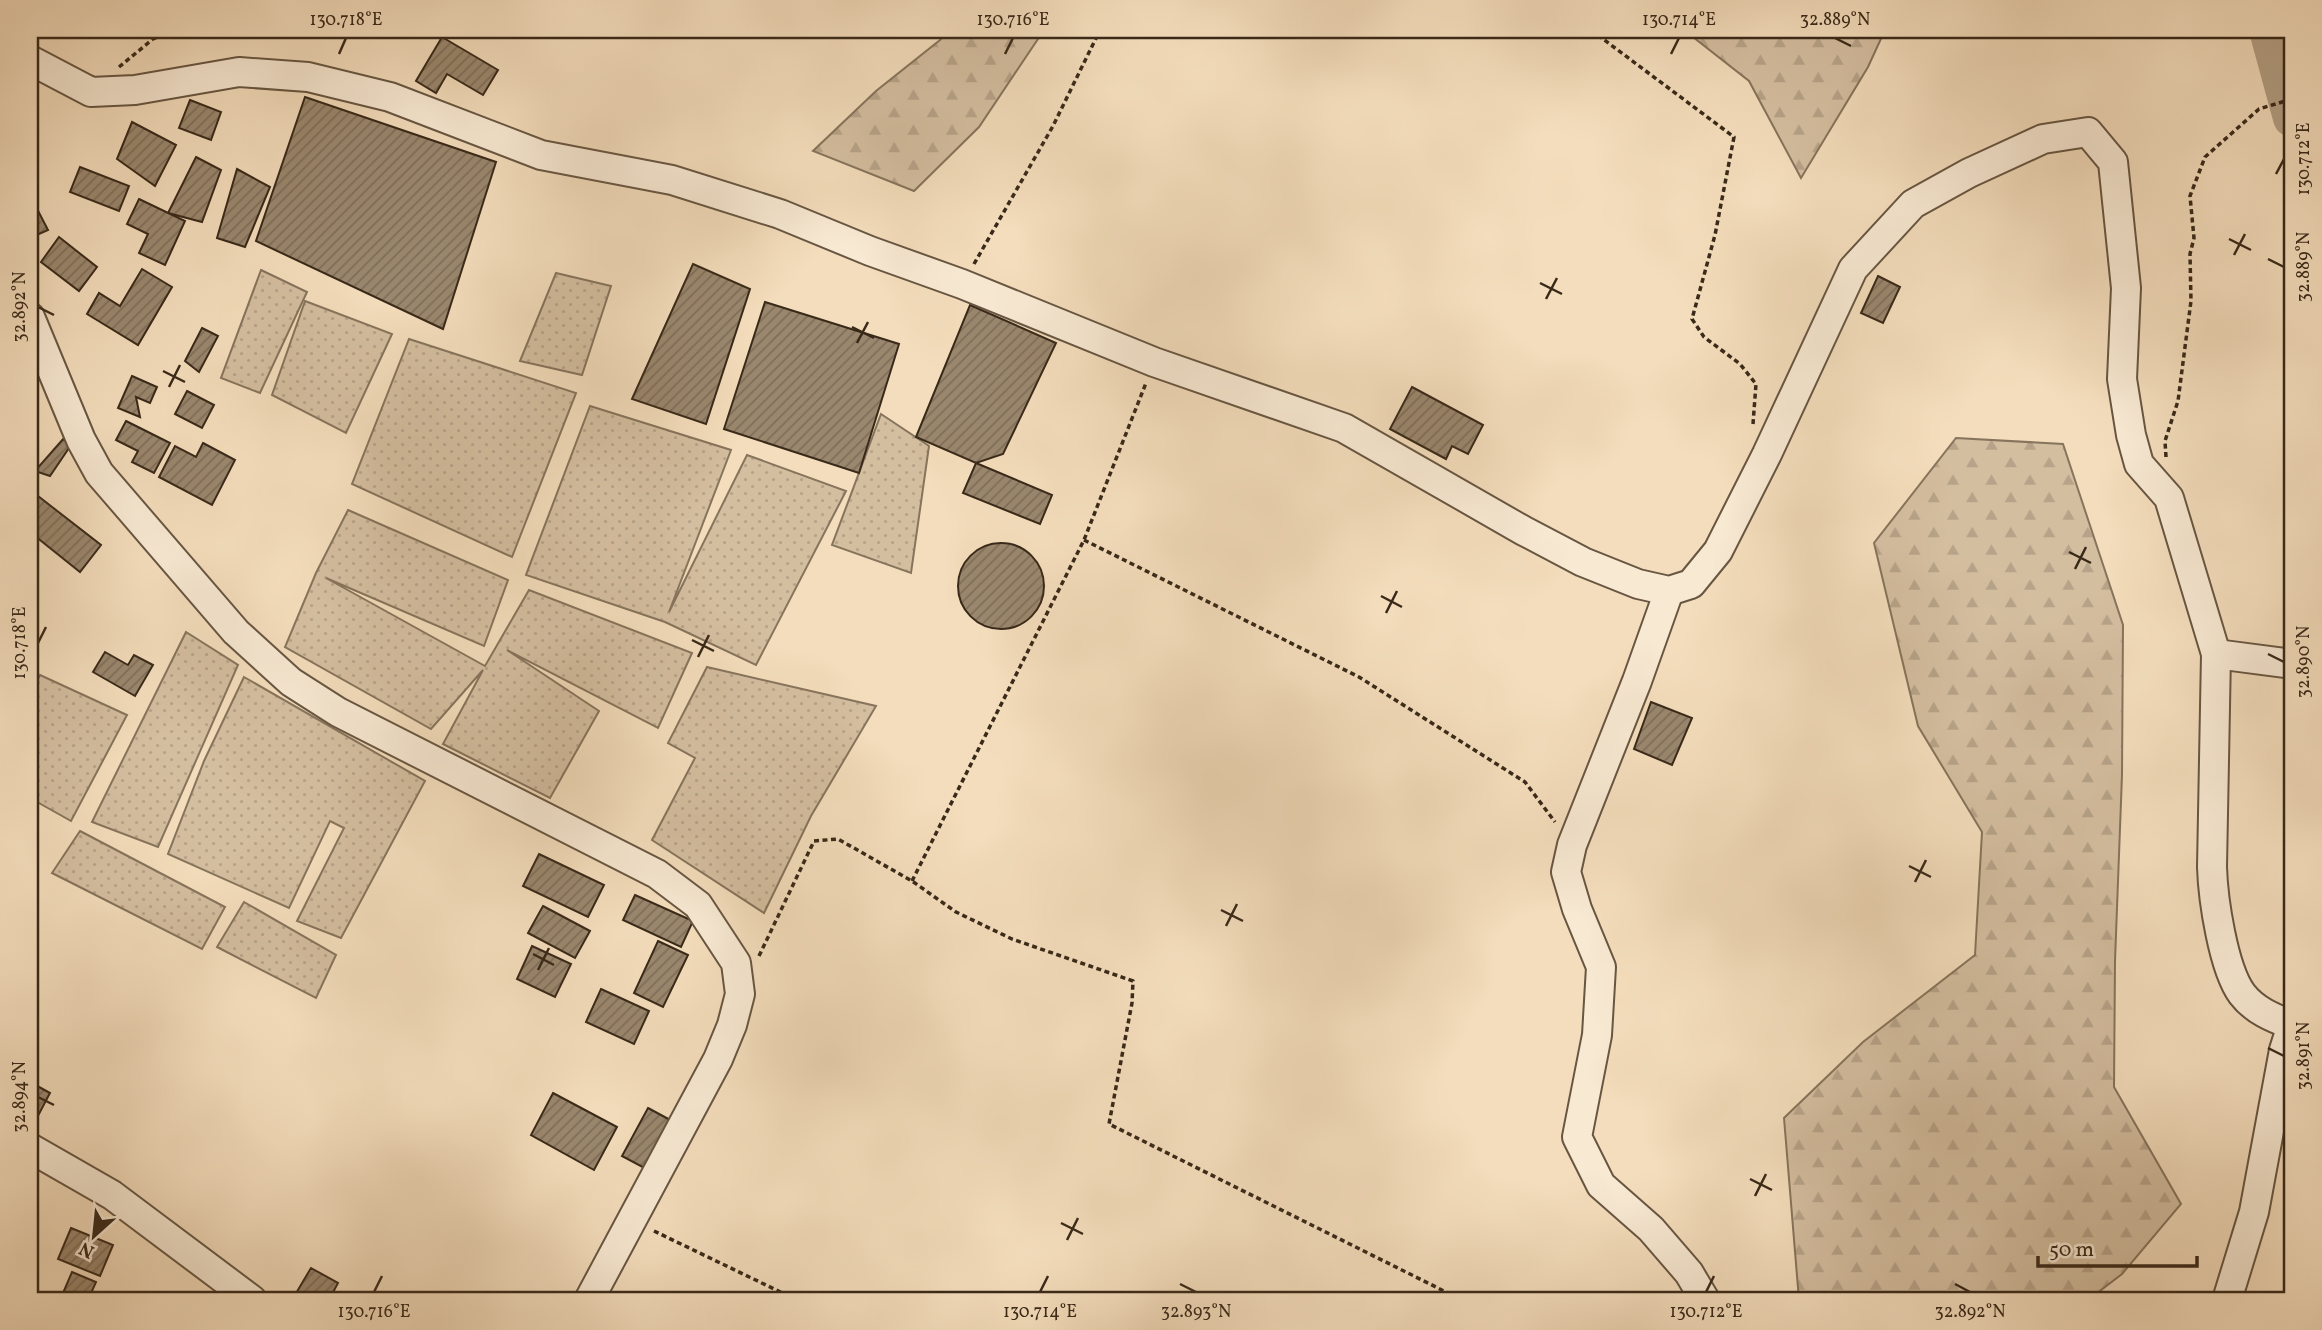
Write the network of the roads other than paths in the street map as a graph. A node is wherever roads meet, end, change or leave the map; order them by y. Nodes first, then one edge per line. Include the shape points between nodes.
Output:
1 (30, 60) edge
2 (30, 317) edge
3 (1669, 592) junction
4 (2216, 654) junction
5 (2292, 664) edge
6 (2292, 1025) edge
7 (30, 1148) edge
8 (252, 1300) edge
9 (589, 1300) edge
10 (1705, 1300) edge
11 (2227, 1300) edge

1 - 3 street via 91,92 135,90 239,72 308,77 390,97 541,155 671,180 780,214 1154,362 1344,428 1583,562
2 - 9 street via 99,473 236,632 291,682 338,712 657,874 698,905 736,963 740,994 718,1059
3 - 4 street via 1691,584 1718,551 1853,269 1913,204 2043,139 2088,132 2113,162 2126,288 2122,379 2129,424 2139,464 2169,498
3 - 10 street via 1572,845 1566,872 1601,967 1597,1035 1577,1137 1601,1185 1651,1229 1689,1273
4 - 5 street
4 - 6 street via 2213,899 2231,973 2242,994 2267,1016
6 - 11 street via 2254,1212
7 - 8 street via 112,1195

